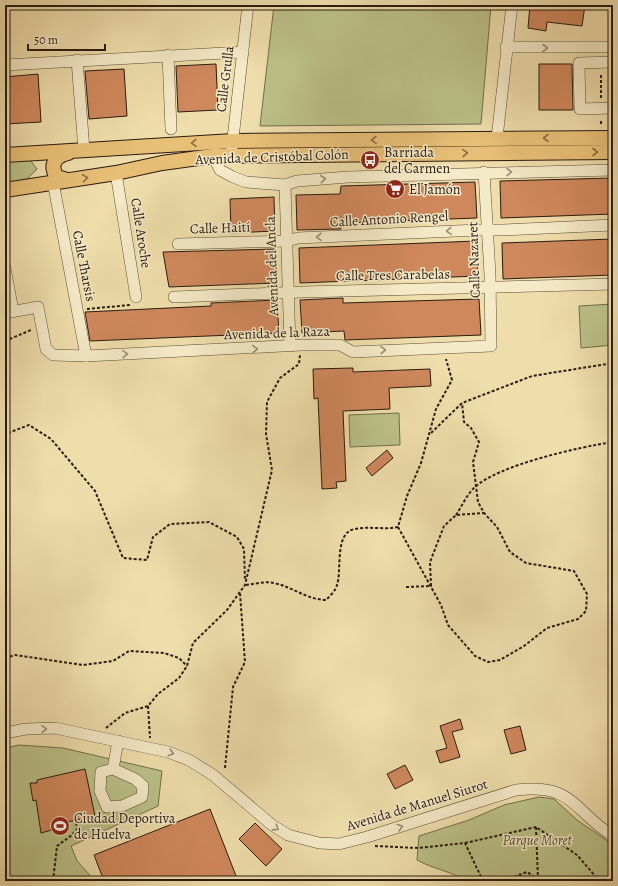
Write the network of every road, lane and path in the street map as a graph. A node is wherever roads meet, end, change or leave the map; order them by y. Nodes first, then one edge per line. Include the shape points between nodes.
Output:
1 (248, 5) edge
2 (512, 5) edge
3 (506, 48) junction
4 (613, 48) edge
5 (243, 52) junction
6 (168, 55) junction
7 (77, 60) junction
8 (601, 62) junction
9 (613, 62) edge
10 (5, 65) edge
11 (601, 108) junction
12 (613, 108) edge
13 (601, 124) dead end
14 (171, 129) dead end
15 (497, 138) junction
16 (613, 138) edge
17 (233, 141) junction
18 (79, 150) junction
19 (613, 152) edge
20 (33, 153) junction
21 (5, 155) edge
22 (213, 156) junction
23 (231, 156) junction
24 (613, 170) edge
25 (484, 172) junction
26 (116, 173) junction
27 (60, 181) junction
28 (34, 185) junction
29 (285, 185) junction
30 (5, 190) edge
31 (613, 225) edge
32 (488, 230) junction
33 (286, 241) junction
34 (178, 244) dead end
35 (5, 268) edge
36 (613, 284) edge
37 (490, 286) junction
38 (288, 292) junction
39 (174, 297) dead end
40 (135, 301) joint
41 (81, 310) dead end
42 (9, 312) edge
43 (31, 330) dead end
44 (5, 341) edge
45 (290, 346) junction
46 (491, 346) joint
47 (300, 354) dead end
48 (86, 356) junction
49 (446, 357) dead end
50 (613, 363) edge
51 (462, 403) junction
52 (430, 435) junction
53 (5, 437) edge
54 (613, 442) edge
55 (476, 486) junction
56 (484, 513) junction
57 (456, 515) junction
58 (398, 527) junction
59 (245, 585) junction
60 (431, 586) junction
61 (406, 587) dead end
62 (240, 593) junction
63 (5, 658) edge
64 (187, 666) junction
65 (148, 706) junction
66 (104, 730) dead end
67 (5, 733) edge
68 (150, 739) dead end
69 (118, 741) junction
70 (113, 768) dead end
71 (225, 768) dead end
72 (76, 822) dead end
73 (536, 826) junction
74 (613, 836) edge
75 (465, 843) junction
76 (368, 846) dead end
77 (539, 880) edge
78 (53, 881) edge
79 (483, 881) edge
80 (511, 881) edge
81 (594, 881) edge

1 - 5 street, Calle Grulla
2 - 3 street
3 -> 4 street
3 - 15 street
5 - 6 street
5 - 17 street, Calle Grulla
6 - 7 street
6 - 14 street
7 - 10 street
7 - 18 street
8 - 9 street
8 - 11 path
8 - 11 street via 579,64 580,109
11 - 12 street
11 - 13 path
16 -> 15 main road, Avenida de Cristóbal Colón
15 -> 17 main road, Avenida de Cristóbal Colón
17 -> 18 main road, Avenida de Cristóbal Colón
17 - 23 street, Calle Grulla
18 - 20 main road, Avenida de Cristóbal Colón
18 - 27 main road via 61,155 54,160 52,166
23 -> 19 main road, Avenida de Cristóbal Colón
20 - 21 main road, Avenida de Cristóbal Colón
20 - 28 main road via 43,160 45,166 41,177
22 - 23 main road, Avenida de Cristóbal Colón
22 - 26 main road, Avenida de Cristóbal Colón via 162,162
22 - 29 street via 220,170 233,177 246,182
25 -> 24 street
29 -> 25 street via 297,181 348,177
25 - 32 street, Calle Nazaret
27 -> 26 main road, Avenida de Cristóbal Colón
26 - 40 street, Calle Aroche
27 - 28 main road, Avenida de Cristóbal Colón
27 - 48 street, Calle Tharsis
28 - 30 main road, Avenida de Cristóbal Colón
29 - 33 street, Avenida del Ancla
31 - 32 street, Calle Antonio Rengel
32 -> 33 street, Calle Antonio Rengel via 298,238
32 - 37 street, Calle Nazaret
33 - 34 street, Calle Haití
33 - 38 street, Avenida del Ancla
35 - 42 street
36 - 37 street, Calle Tres Carabelas via 500,288
37 - 38 street, Calle Tres Carabelas
37 - 46 street, Calle Nazaret
38 - 39 street, Calle Tres Carabelas
38 - 45 street, Avenida del Ancla
40 - 41 path
42 - 48 street, Avenida de la Raza via 38,306 46,349 53,355
43 - 44 path
45 -> 46 street, Avenida de la Raza via 340,345 353,352
48 -> 45 street, Avenida de la Raza
47 - 59 path via 299,364 280,378 267,402 266,434 272,470
49 - 52 path via 452,380 436,409
50 - 51 path via 532,376
51 - 52 path
51 - 55 path via 464,422 479,442 473,462
52 - 58 path
53 - 59 path via 8,433 29,425 51,439 96,491 123,558 147,560 153,536 170,524 209,522 237,537 241,543 244,549
54 - 55 path via 549,456 493,474
55 - 56 path via 478,502
55 - 57 path
56 - 57 path
56 - 60 path via 497,527 510,552 526,563 574,571 587,594 586,611 578,619 547,628 500,660 488,662 475,656 448,625
57 - 60 path via 444,526 430,562
58 - 59 path via 353,529 346,534 341,546 337,586 326,600 314,600 272,582
58 - 60 path
59 - 62 path
60 - 61 path
62 - 64 path via 227,610 193,643
62 - 71 path via 245,662 233,686
63 - 64 path via 15,655 83,665 113,661 129,651 164,652 179,658
64 - 65 path via 179,678 158,694
65 - 66 path via 125,713
65 - 68 path
67 -> 69 street, Avenida de Manuel Siurot via 55,728
69 - 70 street
69 -> 74 street, Avenida de Manuel Siurot via 168,752 189,760 213,775 272,825 288,835 304,840 339,844 516,790 533,788 557,793 573,801
72 - 78 path via 77,829 57,846
73 - 75 path
73 - 77 path
73 - 81 path via 577,856 597,878
75 - 76 path via 418,848
75 - 79 path
77 - 80 path via 527,872

